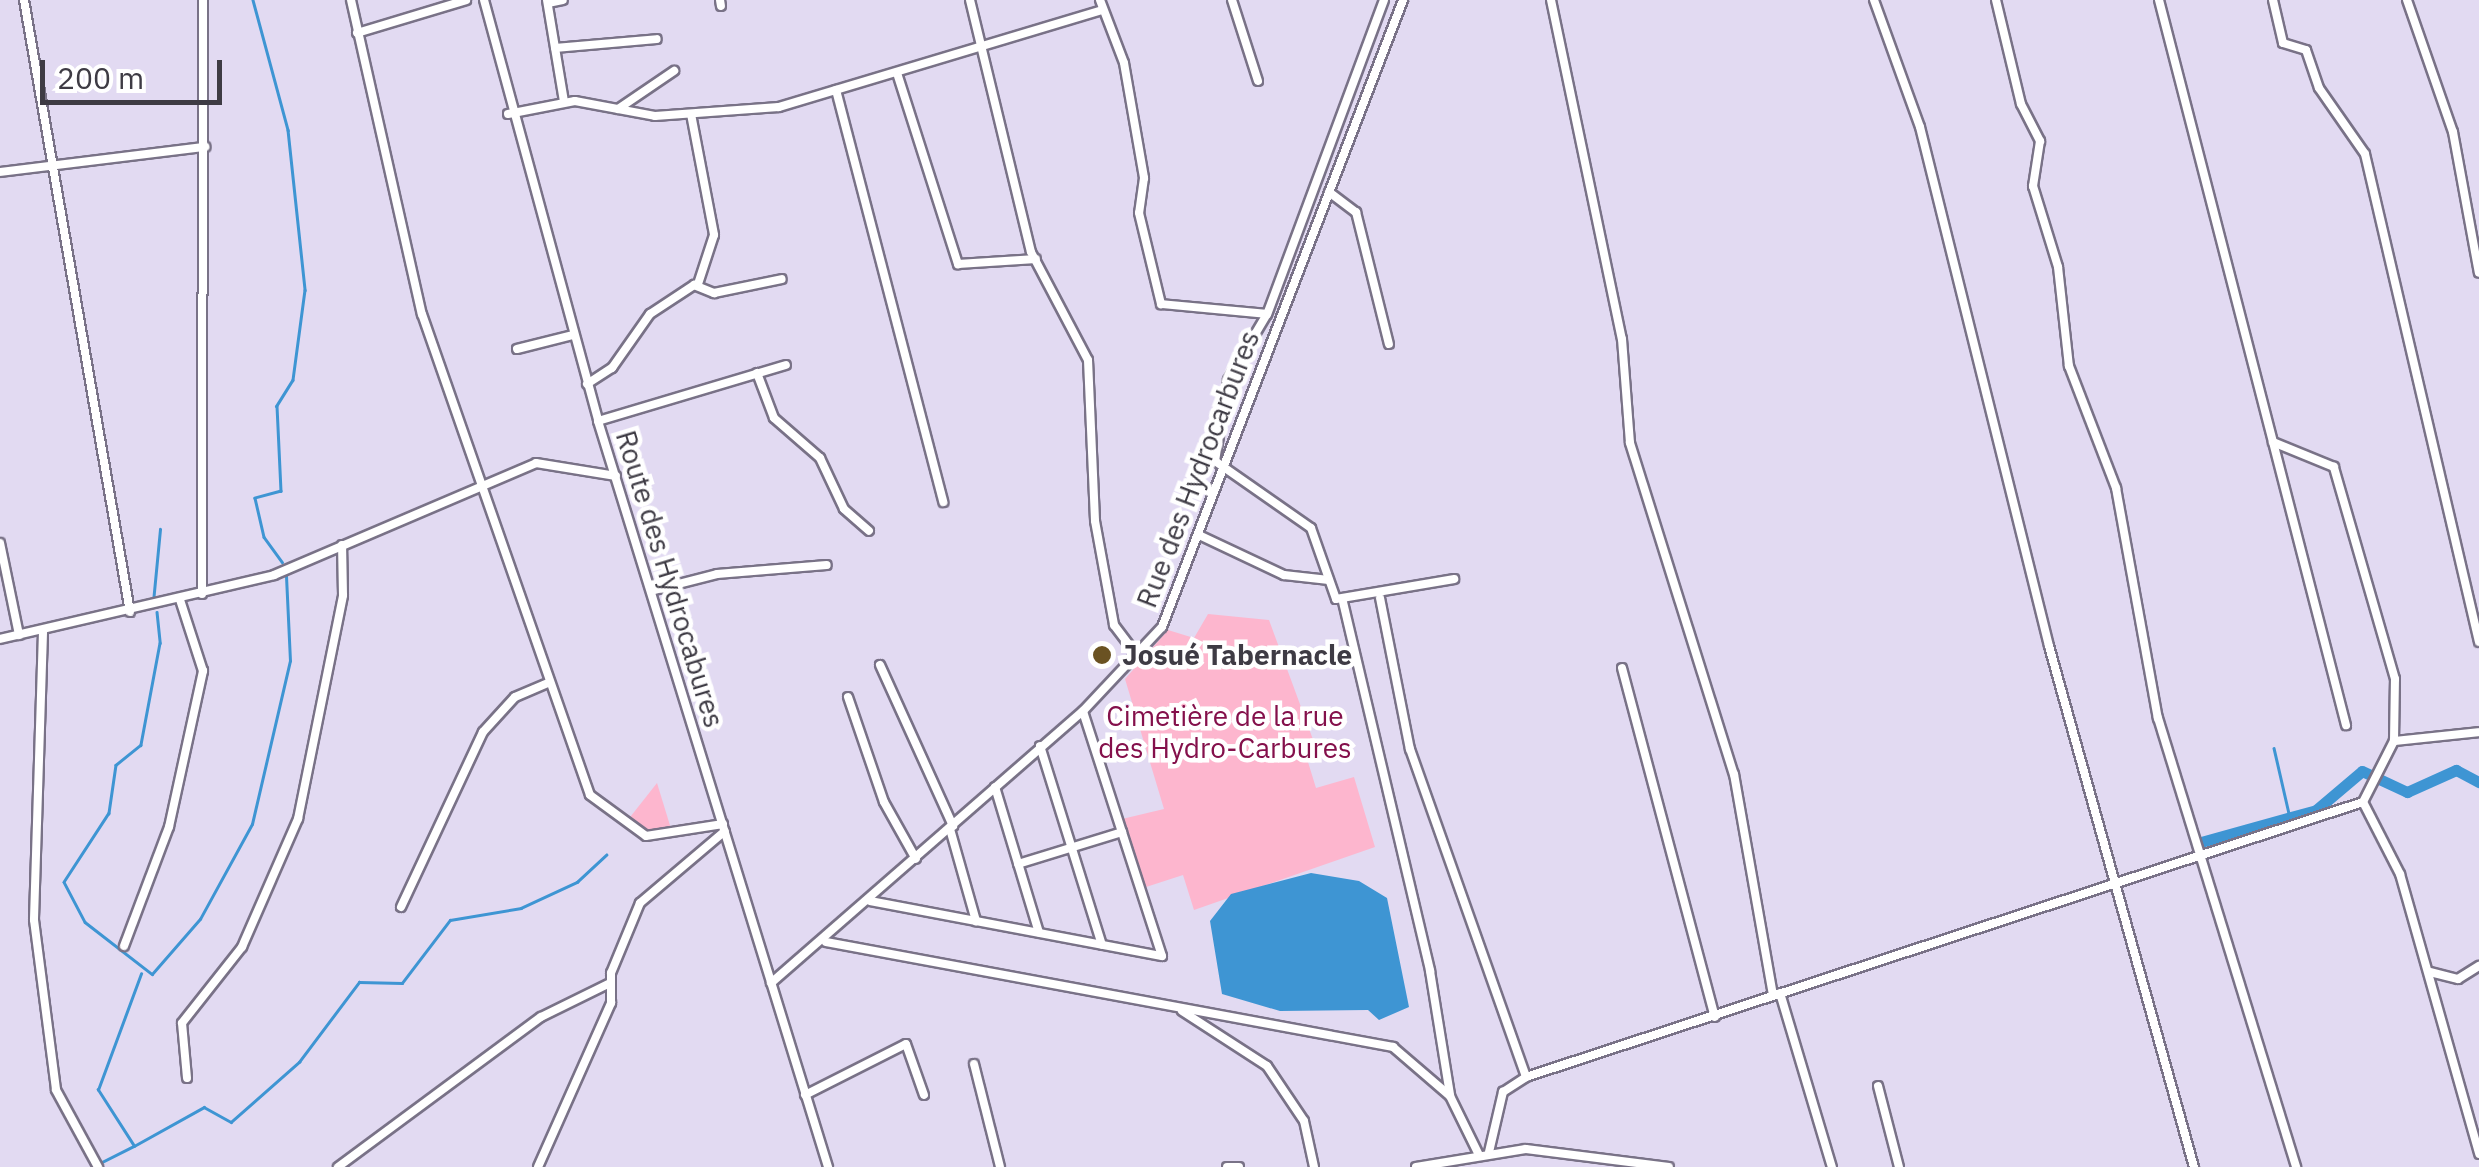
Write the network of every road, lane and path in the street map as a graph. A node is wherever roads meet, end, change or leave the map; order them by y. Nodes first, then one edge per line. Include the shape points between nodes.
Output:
1 (24, 0) edge
2 (203, 0) edge
3 (351, 0) edge
4 (466, 0) edge
5 (484, 0) edge
6 (563, 0) edge
7 (970, 0) edge
8 (1100, 0) edge
9 (1232, 0) edge
10 (1384, 0) edge
11 (1403, 0) edge
12 (1551, 0) edge
13 (1874, 0) edge
14 (1996, 0) edge
15 (2159, 0) edge
16 (2272, 0) edge
17 (2408, 0) edge
18 (547, 2) edge
19 (1102, 10) junction
20 (357, 33) junction
21 (657, 39) dead end
22 (556, 48) junction
23 (985, 49) junction
24 (674, 71) dead end
25 (897, 73) junction
26 (1258, 81) dead end
27 (836, 90) junction
28 (564, 102) junction
29 (618, 109) junction
30 (508, 114) junction
31 (691, 114) junction
32 (1336, 127) junction
33 (1353, 134) junction
34 (206, 147) junction
35 (49, 162) junction
36 (0, 172) edge
37 (1330, 192) junction
38 (1036, 260) junction
39 (2479, 272) edge
40 (782, 278) dead end
41 (698, 284) junction
42 (1267, 314) junction
43 (573, 334) junction
44 (1389, 344) dead end
45 (517, 349) dead end
46 (786, 365) dead end
47 (757, 373) junction
48 (587, 384) junction
49 (598, 421) junction
50 (2273, 442) junction
51 (1224, 472) junction
52 (616, 476) junction
53 (482, 480) junction
54 (944, 502) dead end
55 (869, 531) dead end
56 (1199, 535) junction
57 (0, 543) edge
58 (342, 545) junction
59 (827, 565) dead end
60 (1454, 579) dead end
61 (1328, 580) junction
62 (651, 591) junction
63 (202, 594) junction
64 (1380, 598) junction
65 (180, 600) junction
66 (1342, 602) junction
67 (130, 612) junction
68 (43, 632) junction
69 (19, 636) junction
70 (0, 639) edge
71 (2479, 642) edge
72 (1138, 658) junction
73 (880, 665) dead end
74 (1622, 668) dead end
75 (548, 683) junction
76 (848, 697) dead end
77 (1083, 711) junction
78 (2346, 726) dead end
79 (2479, 732) edge
80 (2394, 741) junction
81 (1040, 746) junction
82 (995, 788) junction
83 (2363, 802) junction
84 (952, 827) junction
85 (724, 828) junction
86 (1122, 832) junction
87 (1070, 846) junction
88 (2198, 856) junction
89 (916, 859) junction
90 (1018, 864) junction
91 (2114, 884) junction
92 (870, 901) junction
93 (401, 908) dead end
94 (976, 921) junction
95 (1039, 933) junction
96 (826, 942) junction
97 (124, 946) dead end
98 (1102, 946) junction
99 (2479, 966) edge
100 (2429, 972) junction
101 (610, 983) junction
102 (771, 983) junction
103 (1777, 994) junction
104 (1175, 1007) junction
105 (1715, 1017) junction
106 (974, 1064) dead end
107 (1526, 1077) junction
108 (187, 1078) dead end
109 (1878, 1086) dead end
110 (806, 1095) junction
111 (924, 1095) dead end
112 (1450, 1096) junction
113 (1489, 1152) junction
114 (1478, 1154) junction
115 (2479, 1154) edge
116 (96, 1164) edge
117 (338, 1167) edge
118 (538, 1167) edge
119 (828, 1167) edge
120 (1000, 1167) edge
121 (1227, 1167) edge
122 (1239, 1167) edge
123 (1314, 1167) edge
124 (1416, 1167) edge
125 (1669, 1167) edge
126 (1832, 1167) edge
127 (1899, 1167) edge
128 (2194, 1167) edge
129 (2296, 1167) edge

1 - 35 street
2 - 34 street
3 - 20 street
4 - 20 street
5 - 30 street, Route des Hydrocabures
6 - 18 street
7 - 23 street
8 - 19 street
9 - 26 street
10 - 32 street
11 - 33 street, Rue des Hydrocarbures
12 - 103 street via 1622,338 1630,443 1734,774
13 - 91 street via 1920,126
14 - 88 street via 2020,104 2040,141 2033,186 2058,267 2069,366 2116,488 2158,718
15 - 50 street
16 - 71 street via 2283,43 2306,50 2319,88 2366,154
17 - 39 street via 2454,132
18 - 22 street
19 - 23 street
19 - 42 street via 1124,63 1144,178 1139,213 1161,304
20 - 53 street via 422,314
21 - 22 street
22 - 28 street
23 - 25 street
23 - 38 street
24 - 29 street
25 - 27 street
25 - 38 street via 958,264
27 - 31 street via 762,110
27 - 54 street
28 - 29 street
28 - 30 street
29 - 31 street
30 - 43 street, Route des Hydrocabures
31 - 41 street via 714,235
32 - 33 street
32 - 42 street
33 - 37 street, Rue des Hydrocarbures
34 - 35 street
34 - 63 street
35 - 36 street
35 - 67 street
37 - 44 street via 1356,212
37 - 51 street, Rue des Hydrocarbures
38 - 72 street via 1088,360 1095,520 1114,624
40 - 41 street via 714,294
41 - 48 street via 650,314 612,368
42 - 51 street via 1223,395 1215,451
43 - 45 street
43 - 48 street, Route des Hydrocabures
46 - 47 street
47 - 49 street
47 - 55 street via 774,418 820,458 844,509
48 - 49 street, Route des Hydrocabures
49 - 52 street, Route des Hydrocabures
50 - 78 street
50 - 80 street via 2334,467 2395,679
51 - 56 street, Rue des Hydrocarbures
51 - 61 street via 1311,528
52 - 53 street via 560,461
52 - 62 street, Route des Hydrocabures
53 - 58 street
53 - 75 street
56 - 61 street via 1284,575
56 - 72 street, Rue des Hydrocarbures via 1162,627
57 - 69 street
58 - 63 street
58 - 108 street via 344,595 298,819 242,947 182,1023
59 - 62 street via 717,574
60 - 64 street
61 - 66 street
62 - 85 street, Route des Hydrocabures
63 - 65 street
64 - 66 street
64 - 107 street via 1410,749
65 - 67 street
65 - 97 street via 203,671 169,826
66 - 112 street via 1430,971
67 - 68 street
68 - 69 street
68 - 116 street via 34,920 56,1090
69 - 70 street
72 - 77 street, Rue des Hydrocarbures
73 - 84 street
74 - 105 street
75 - 85 street via 604,811 646,836
75 - 93 street via 515,697 484,732
76 - 89 street via 884,802
77 - 81 street, Rue des Hydrocarbures
77 - 86 street
79 - 80 street
80 - 83 street
81 - 82 street, Rue des Hydrocarbures
81 - 87 street
82 - 84 street, Rue des Hydrocarbures
82 - 90 street
83 - 88 street
83 - 100 street via 2400,874
84 - 89 street, Rue des Hydrocarbures
84 - 94 street
85 - 101 street via 640,902
85 - 102 street, Route des Hydrocabures
86 - 87 street
86 - 98 street via 1162,956
87 - 90 street
87 - 98 street
88 - 91 street
88 - 129 street
89 - 92 street, Rue des Hydrocarbures
90 - 95 street
91 - 103 street
91 - 128 street
92 - 94 street
92 - 96 street, Rue des Hydrocarbures
94 - 95 street
95 - 98 street
96 - 102 street, Rue des Hydrocarbures
96 - 104 street
99 - 100 street via 2458,980
100 - 115 street
101 - 117 street via 541,1018
101 - 118 street via 612,1004
102 - 110 street, Route des Hydrocabures
103 - 105 street
103 - 126 street
104 - 112 street via 1393,1047
104 - 123 street via 1267,1066 1304,1121
105 - 107 street
106 - 120 street
107 - 113 street via 1503,1092
109 - 127 street
110 - 111 street via 906,1044
110 - 119 street, Route des Hydrocabures
112 - 114 street
113 - 114 street
113 - 125 street via 1579,1151
114 - 124 street
121 - 122 street

